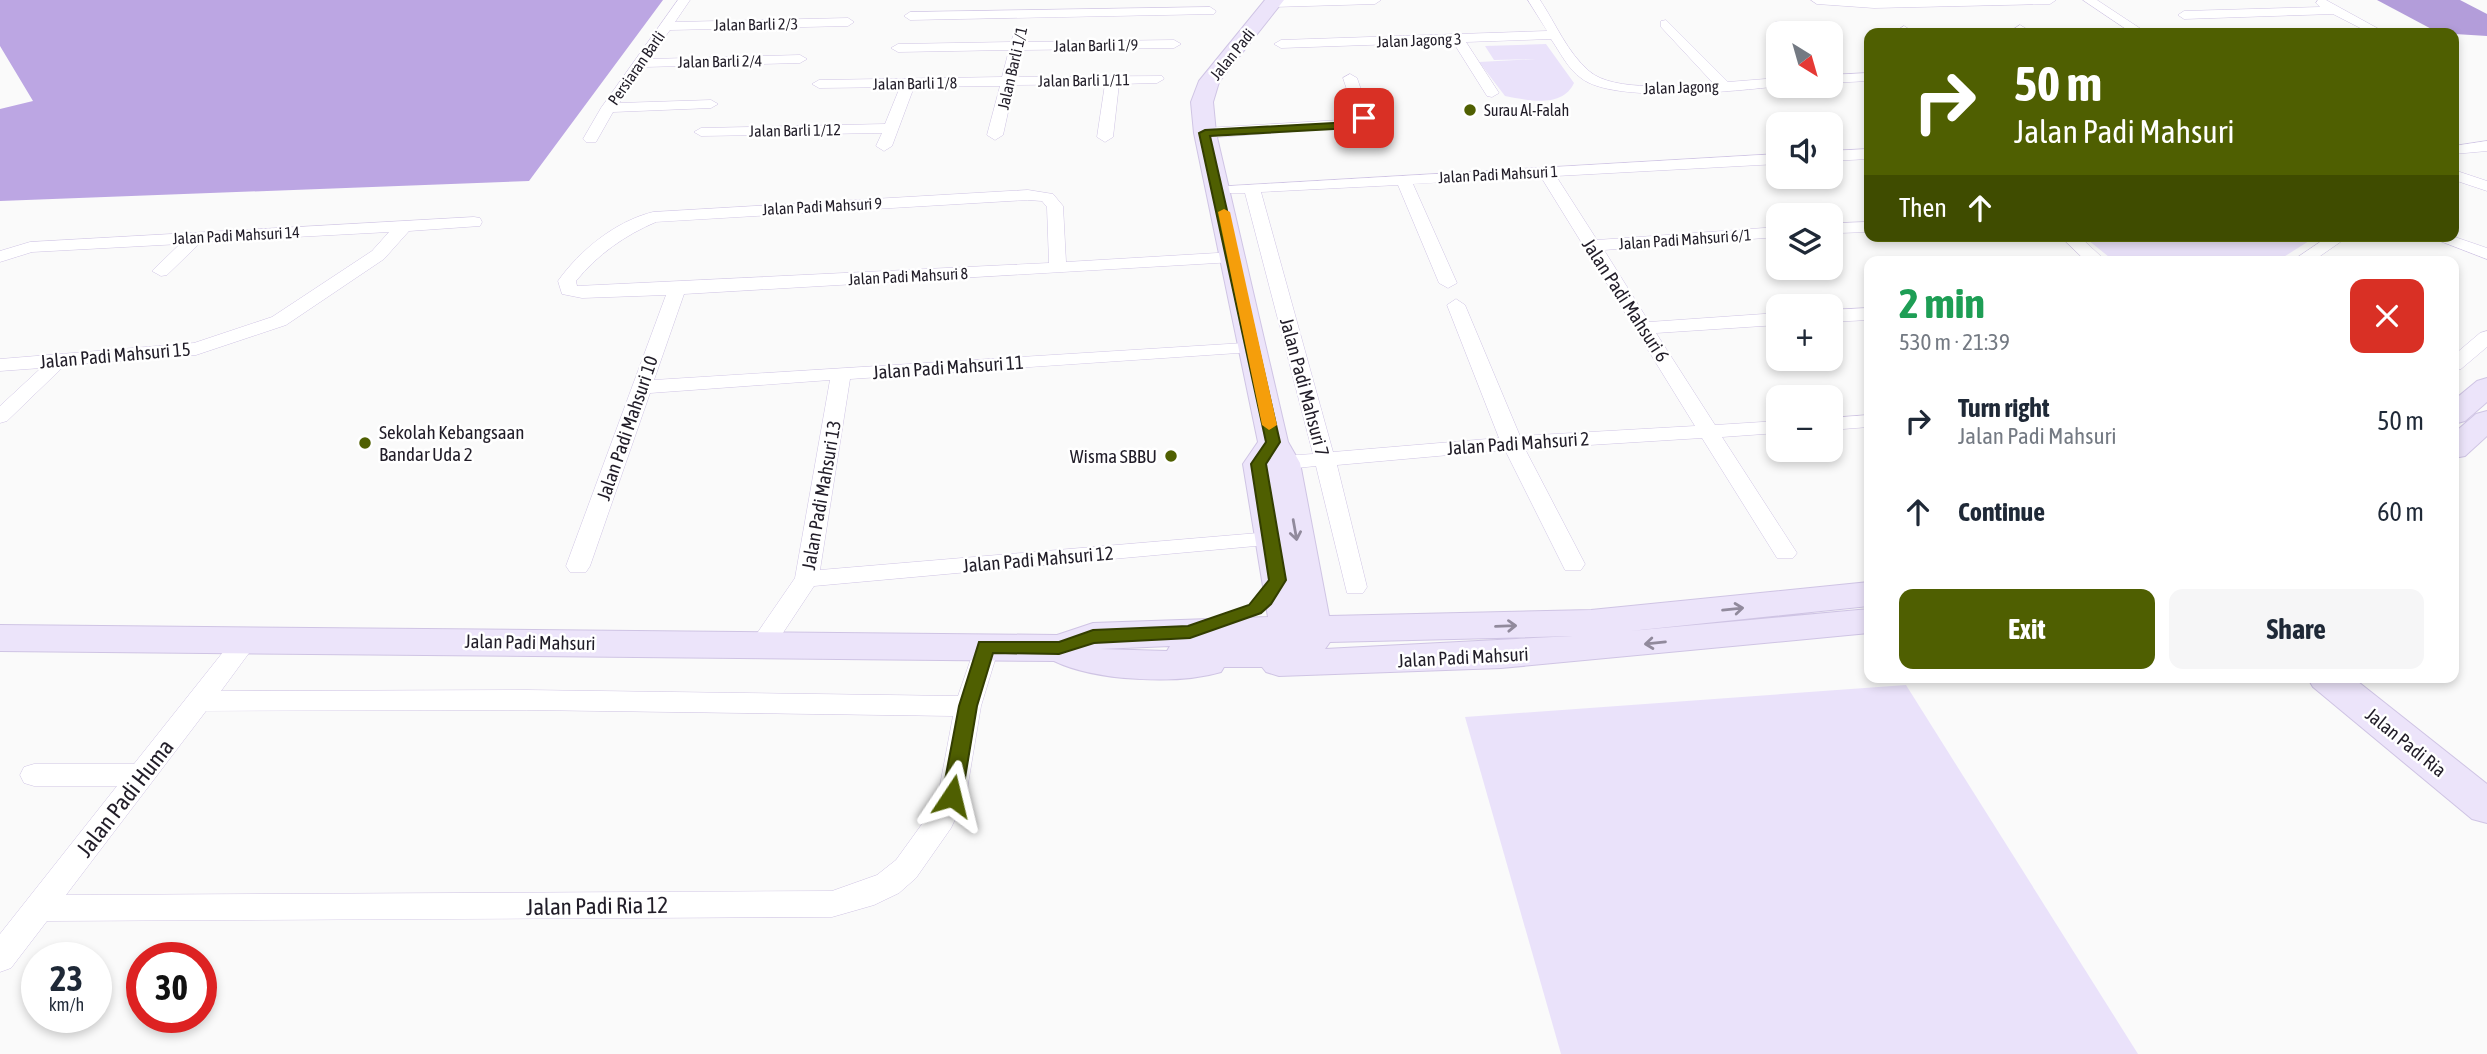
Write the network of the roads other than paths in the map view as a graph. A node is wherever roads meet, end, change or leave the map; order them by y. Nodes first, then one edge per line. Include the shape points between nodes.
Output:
1 (684, 0) edge
2 (1376, 0) edge
3 (1534, 0) edge
4 (1817, 0) edge
5 (2050, 0) edge
6 (2089, 0) edge
7 (2316, 0) edge
8 (1979, 1) edge
9 (1274, 2) edge
10 (1871, 2) edge
11 (1027, 7) edge
12 (2333, 10) junction
13 (1210, 11) dead end
14 (2184, 15) dead end
15 (910, 16) dead end
16 (848, 22) dead end
17 (1666, 24) dead end
18 (665, 26) junction
19 (2132, 28) edge
20 (2369, 28) edge
21 (1557, 35) junction
22 (1458, 39) junction
23 (1174, 44) dead end
24 (1281, 44) dead end
25 (1018, 46) junction
26 (898, 48) dead end
27 (800, 59) dead end
28 (641, 63) junction
29 (1586, 76) joint
30 (1843, 77) edge
31 (1350, 78) dead end
32 (1864, 78) edge
33 (1113, 79) junction
34 (1157, 79) dead end
35 (909, 82) junction
36 (1011, 82) junction
37 (1766, 83) edge
38 (819, 84) dead end
39 (1723, 85) junction
40 (1492, 93) dead end
41 (711, 104) dead end
42 (608, 108) junction
43 (889, 128) junction
44 (701, 132) dead end
45 (1205, 133) junction
46 (2487, 133) edge
47 (995, 135) dead end
48 (2459, 135) edge
49 (1105, 137) dead end
50 (2459, 137) edge
51 (591, 139) dead end
52 (884, 146) dead end
53 (2480, 146) edge
54 (2459, 149) edge
55 (1864, 154) edge
56 (1843, 155) edge
57 (1766, 160) edge
58 (1546, 172) junction
59 (2459, 177) edge
60 (1403, 179) junction
61 (2487, 186) edge
62 (1252, 188) junction
63 (1219, 190) junction
64 (474, 222) dead end
65 (403, 227) junction
66 (1864, 227) edge
67 (1843, 229) edge
68 (1766, 233) edge
69 (198, 236) junction
70 (2075, 242) edge
71 (2331, 242) edge
72 (2452, 242) edge
73 (1591, 246) junction
74 (2487, 254) edge
75 (2091, 256) edge
76 (2309, 256) edge
77 (0, 257) edge
78 (1234, 257) junction
79 (1058, 268) junction
80 (161, 271) dead end
81 (1448, 283) dead end
82 (677, 289) junction
83 (582, 293) joint
84 (1456, 305) dead end
85 (1864, 314) edge
86 (1843, 315) edge
87 (1766, 321) edge
88 (1644, 328) junction
89 (2487, 337) edge
90 (1253, 346) junction
91 (60, 360) junction
92 (2459, 361) edge
93 (0, 365) edge
94 (841, 374) junction
95 (643, 387) junction
96 (2487, 387) edge
97 (2459, 411) edge
98 (0, 417) edge
99 (2487, 420) edge
100 (1864, 421) edge
101 (1843, 423) edge
102 (1766, 427) edge
103 (1706, 429) junction
104 (1512, 443) junction
105 (2459, 445) edge
106 (1272, 456) junction
107 (1325, 460) junction
108 (1254, 541) junction
109 (1785, 553) dead end
110 (1573, 564) dead end
111 (578, 566) dead end
112 (807, 579) junction
113 (1278, 580) junction
114 (1355, 587) dead end
115 (1864, 595) edge
116 (1864, 622) edge
117 (1190, 632) junction
118 (1304, 634) junction
119 (248, 638) junction
120 (0, 639) edge
121 (762, 645) junction
122 (986, 647) junction
123 (1076, 654) junction
124 (1494, 656) junction
125 (2333, 683) edge
126 (2362, 683) edge
127 (201, 701) junction
128 (968, 706) junction
129 (34, 775) dead end
130 (142, 775) junction
131 (2487, 783) edge
132 (2487, 807) edge
133 (38, 908) junction
134 (0, 958) edge

1 - 18 street, Persiaran Barli
2 - 9 street
3 - 21 street
4 - 10 street
5 - 8 street
6 - 19 street
7 - 12 street
8 - 10 street
9 - 45 main road, Jalan Padi via 1209,81 1202,102
11 - 13 street
11 - 15 street
11 - 25 street, Jalan Barli 1/1
12 - 14 street
12 - 20 street
16 - 18 street, Jalan Barli 2/3
17 - 39 street
18 - 28 street, Persiaran Barli
21 - 22 street, Jalan Jagong 3
21 - 29 street
22 - 24 street, Jalan Jagong 3
22 - 40 street
23 - 25 street, Jalan Barli 1/9
25 - 26 street, Jalan Barli 1/9
25 - 36 street, Jalan Barli 1/1
27 - 28 street, Jalan Barli 2/4
28 - 42 street, Persiaran Barli
29 - 39 street, Jalan Jagong via 1604,85 1631,89
30 - 32 street
31 - 45 street via 1362,123
33 - 34 street, Jalan Barli 1/11
33 - 36 street, Jalan Barli 1/11
33 - 49 street
35 - 36 street, Jalan Barli 1/8
35 - 38 street, Jalan Barli 1/8
35 - 43 street
36 - 47 street, Jalan Barli 1/1
37 - 39 street, Jalan Jagong
41 - 42 street
42 - 51 street, Persiaran Barli
43 - 44 street, Jalan Barli 1/12
43 - 52 street
45 - 63 main road, Jalan Padi
46 - 48 street
50 - 53 street
53 - 54 street
55 - 56 street
57 - 58 street, Jalan Padi Mahsuri 1
58 - 60 street, Jalan Padi Mahsuri 1
58 - 73 street, Jalan Padi Mahsuri 6
59 - 61 street
60 - 62 street, Jalan Padi Mahsuri 1
60 - 81 street
62 - 63 street, Jalan Padi Mahsuri 1
62 - 107 street, Jalan Padi Mahsuri 7
63 - 78 main road, Jalan Padi
64 - 65 street, Jalan Padi Mahsuri 14
65 - 69 street, Jalan Padi Mahsuri 14
65 - 91 street, Jalan Padi Mahsuri 15 via 378,255 279,321 196,349
66 - 67 street
68 - 73 street, Jalan Padi Mahsuri 6/1
69 - 77 street, Jalan Padi Mahsuri 14 via 30,247
69 - 80 street
70 - 75 street
71 - 76 street
72 - 74 street
73 - 88 street, Jalan Padi Mahsuri 6
78 - 79 street, Jalan Padi Mahsuri 8
78 - 90 main road, Jalan Padi
79 - 82 street, Jalan Padi Mahsuri 8
79 - 83 street, Jalan Padi Mahsuri 9 via 1055,206 1048,197 1028,195 653,216 579,264 567,281 568,290
82 - 83 street, Jalan Padi Mahsuri 8
82 - 95 street, Jalan Padi Mahsuri 10
84 - 104 street
85 - 86 street
87 - 88 street
88 - 103 street, Jalan Padi Mahsuri 6
89 - 92 street
90 - 94 street, Jalan Padi Mahsuri 11
90 - 106 main road, Jalan Padi
91 - 93 street, Jalan Padi Mahsuri 15
91 - 98 street
94 - 95 street, Jalan Padi Mahsuri 11
94 - 112 street, Jalan Padi Mahsuri 13
95 - 111 street, Jalan Padi Mahsuri 10
96 - 97 main road
99 - 105 main road
100 - 101 street
102 - 103 street, Jalan Padi Mahsuri 2
103 - 104 street, Jalan Padi Mahsuri 2
103 - 109 street, Jalan Padi Mahsuri 6
104 - 107 street, Jalan Padi Mahsuri 2
104 - 110 street
106 - 107 street, Jalan Padi Mahsuri 2
106 - 108 main road, Jalan Padi
106 -> 118 main road, Jalan Padi
107 - 114 street, Jalan Padi Mahsuri 7
108 - 112 street, Jalan Padi Mahsuri 12
108 - 113 main road, Jalan Padi
112 - 121 street, Jalan Padi Mahsuri 13
113 - 117 main road via 1255,609
113 - 118 main road, Jalan Padi
118 -> 115 main road, Jalan Padi Mahsuri via 1591,623
116 -> 124 main road, Jalan Padi Mahsuri
117 - 118 main road, Jalan Padi Mahsuri
117 - 123 main road, Jalan Padi Mahsuri via 1093,636
118 - 123 main road via 1284,653
118 - 124 main road via 1330,650 1475,648
119 - 120 main road, Jalan Padi Mahsuri
119 - 121 main road, Jalan Padi Mahsuri
119 - 127 street, Jalan Padi Huma
121 - 122 main road, Jalan Padi Mahsuri
122 - 123 main road, Jalan Padi Mahsuri
122 - 128 street, Jalan Padi Ria 12
123 - 124 main road, Jalan Padi Mahsuri via 1114,664
125 - 132 main road, Jalan Padi Ria
126 - 131 main road, Jalan Padi Ria
127 - 128 street
127 - 130 street, Jalan Padi Huma
128 - 133 street, Jalan Padi Ria 12 via 952,796 942,820 906,869 888,884 832,904
129 - 130 street
130 - 133 street, Jalan Padi Huma
133 - 134 street, Jalan Padi Huma

